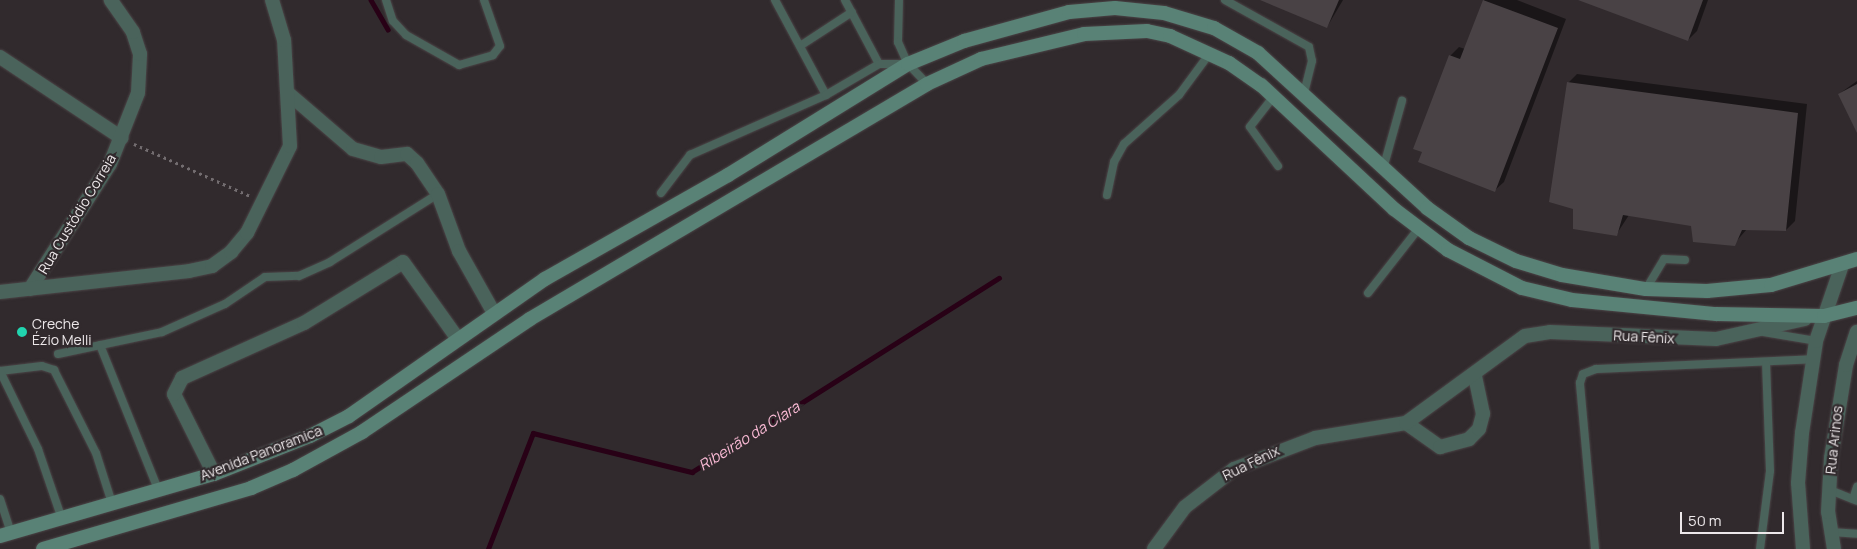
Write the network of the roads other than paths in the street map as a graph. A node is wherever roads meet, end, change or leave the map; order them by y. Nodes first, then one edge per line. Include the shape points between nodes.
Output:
1 (111, 0) edge
2 (272, 0) edge
3 (386, 0) edge
4 (484, 0) edge
5 (775, 0) edge
6 (846, 0) edge
7 (899, 0) edge
8 (1225, 0) edge
9 (852, 12) junction
10 (800, 46) junction
11 (1210, 53) junction
12 (0, 58) edge
13 (879, 64) junction
14 (908, 64) junction
15 (926, 84) junction
16 (1304, 92) junction
17 (290, 94) junction
18 (826, 95) junction
19 (1274, 96) junction
20 (1402, 101) dead end
21 (122, 138) junction
22 (1278, 166) dead end
23 (1383, 170) junction
24 (661, 193) dead end
25 (438, 194) junction
26 (1107, 195) dead end
27 (1419, 228) junction
28 (1857, 259) edge
29 (1685, 260) dead end
30 (1842, 265) junction
31 (30, 289) junction
32 (1646, 289) junction
33 (0, 292) edge
34 (1368, 293) dead end
35 (1857, 308) edge
36 (494, 313) junction
37 (1824, 316) junction
38 (1754, 331) junction
39 (1857, 332) edge
40 (458, 339) junction
41 (1816, 342) junction
42 (100, 345) junction
43 (58, 354) dead end
44 (1814, 359) junction
45 (1766, 364) junction
46 (0, 371) edge
47 (1475, 375) junction
48 (1406, 423) junction
49 (214, 474) junction
50 (1857, 487) edge
51 (158, 489) junction
52 (1830, 490) junction
53 (0, 499) edge
54 (1855, 500) edge
55 (112, 503) junction
56 (62, 519) junction
57 (1831, 532) junction
58 (5, 534) edge
59 (1857, 534) edge
60 (44, 549) edge
61 (1154, 549) edge
62 (1595, 549) edge
63 (1760, 549) edge
64 (1803, 549) edge
65 (1834, 549) edge

1 - 21 street, Rua Custódio Correia via 134,32 140,54 138,93
2 - 17 street via 284,40
3 - 4 lane via 393,22 406,35 459,65 493,55 500,46
5 - 10 lane
6 - 9 lane
7 - 14 lane via 898,42
8 - 16 lane via 1309,47 1312,61
9 - 10 lane
9 - 13 lane
10 - 18 lane
11 - 15 main road, Avenida Panoramica via 1147,31 1108,32 1023,46
11 - 19 main road, Avenida Panoramica
11 - 26 lane via 1179,95 1124,144 1114,162
12 - 21 street
13 - 14 lane
13 - 18 lane
14 - 15 lane
14 - 16 main road, Avenida Panoramica via 1025,22 1115,8 1164,13 1214,28 1258,53
14 - 36 main road, Avenida Panoramica
15 - 60 main road, Avenida Panoramica via 508,333 362,432 293,470 251,488
16 - 23 main road, Avenida Panoramica
17 - 25 street via 353,149 381,157 407,154
17 - 31 street via 290,146 247,233 212,266
18 - 24 lane via 690,155
19 - 22 lane via 1250,127
19 - 27 main road, Avenida Panoramica
20 - 23 lane
21 - 31 street, Rua Custódio Correia via 88,201
23 - 32 main road, Avenida Panoramica via 1469,238 1516,261 1562,275
25 - 36 street via 459,251
25 - 42 lane via 330,262 299,276 265,277 225,304 162,332
27 - 34 lane
27 - 37 main road, Avenida Panoramica via 1487,272 1522,288 1572,300 1716,314
28 - 30 main road, Avenida Panoramica
29 - 32 lane via 1664,259
30 - 32 main road, Avenida Panoramica via 1736,290
30 - 37 street
31 - 33 street
35 - 37 main road, Avenida Panoramica
36 - 40 main road, Avenida Panoramica
37 - 38 street, Rua Fênix
37 - 41 street
38 - 41 lane
38 - 47 street, Rua Fênix via 1716,339 1666,340 1535,334 1516,341
39 - 52 street, Rua Arinos via 1836,414
40 - 49 main road, Avenida Panoramica via 348,416
40 - 49 street via 403,262 304,323 182,378 174,394
41 - 44 street
42 - 43 lane
42 - 51 lane
44 - 45 lane
44 - 64 street via 1798,483
45 - 62 lane via 1596,370 1583,374 1580,384
45 - 63 lane via 1770,471
46 - 55 lane via 42,366 54,370 96,453
46 - 56 lane via 38,449
47 - 48 street, Rua Fênix
47 - 48 street via 1483,414 1479,429 1469,439 1440,447
48 - 61 street, Rua Fênix via 1315,438 1234,469 1186,506
49 - 51 main road, Avenida Panoramica
50 - 54 lane
51 - 55 main road, Avenida Panoramica
52 - 54 lane
52 - 57 street, Rua Arinos
53 - 58 lane
55 - 56 main road, Avenida Panoramica
56 - 58 main road, Avenida Panoramica
57 - 59 lane
57 - 65 street, Rua Arinos

